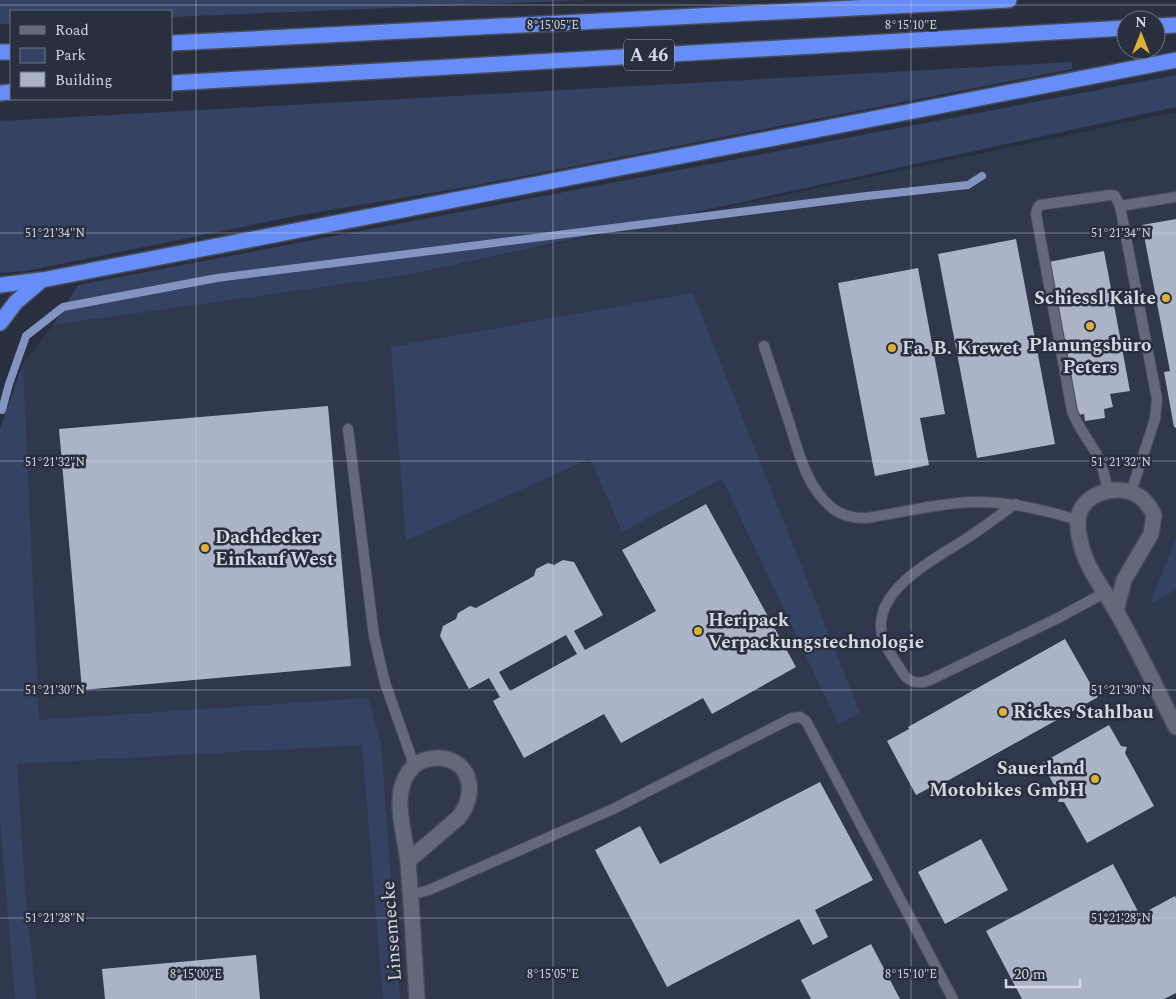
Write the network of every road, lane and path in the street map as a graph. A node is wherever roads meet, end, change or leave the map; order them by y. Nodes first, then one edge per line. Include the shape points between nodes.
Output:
1 (1009, 0) edge
2 (1116, 29) edge
3 (172, 43) edge
4 (1176, 60) edge
5 (172, 83) edge
6 (1176, 197) edge
7 (1120, 206) junction
8 (42, 280) junction
9 (0, 285) edge
10 (0, 322) edge
11 (764, 346) dead end
12 (348, 429) dead end
13 (1108, 491) junction
14 (1132, 492) junction
15 (1015, 504) junction
16 (1078, 520) junction
17 (1104, 593) junction
18 (1116, 611) junction
19 (1176, 727) edge
20 (414, 765) junction
21 (408, 861) junction
22 (410, 895) junction
23 (417, 999) edge
24 (952, 999) edge

1 - 3 highway, A 46
2 - 5 highway, A 46
4 - 8 highway
6 - 7 lane
7 - 13 lane via 1115,196 1110,195 1040,205 1036,214 1072,411 1100,461
7 - 14 lane via 1157,399 1155,418
8 - 9 highway
8 - 10 highway via 16,302
11 - 15 lane via 804,469 832,508 854,518 866,518 972,502
12 - 20 lane via 374,636 385,683
13 - 14 street
13 - 16 street via 1086,503
14 - 18 street via 1145,500 1154,515 1154,523 1124,580
15 - 16 lane
15 - 17 lane via 916,572 891,596 882,616 882,636 908,680 915,683 930,680
16 - 17 street via 1083,552
17 - 18 street
18 - 19 street
20 - 21 street, Linsemecke via 403,784 400,803
20 - 21 street, Linsemecke via 424,759 437,758 456,762 464,770 470,790 468,804 458,818
21 - 22 street, Linsemecke
22 - 23 street, Linsemecke
22 - 24 lane via 429,890 612,809 792,718 800,717 806,721

